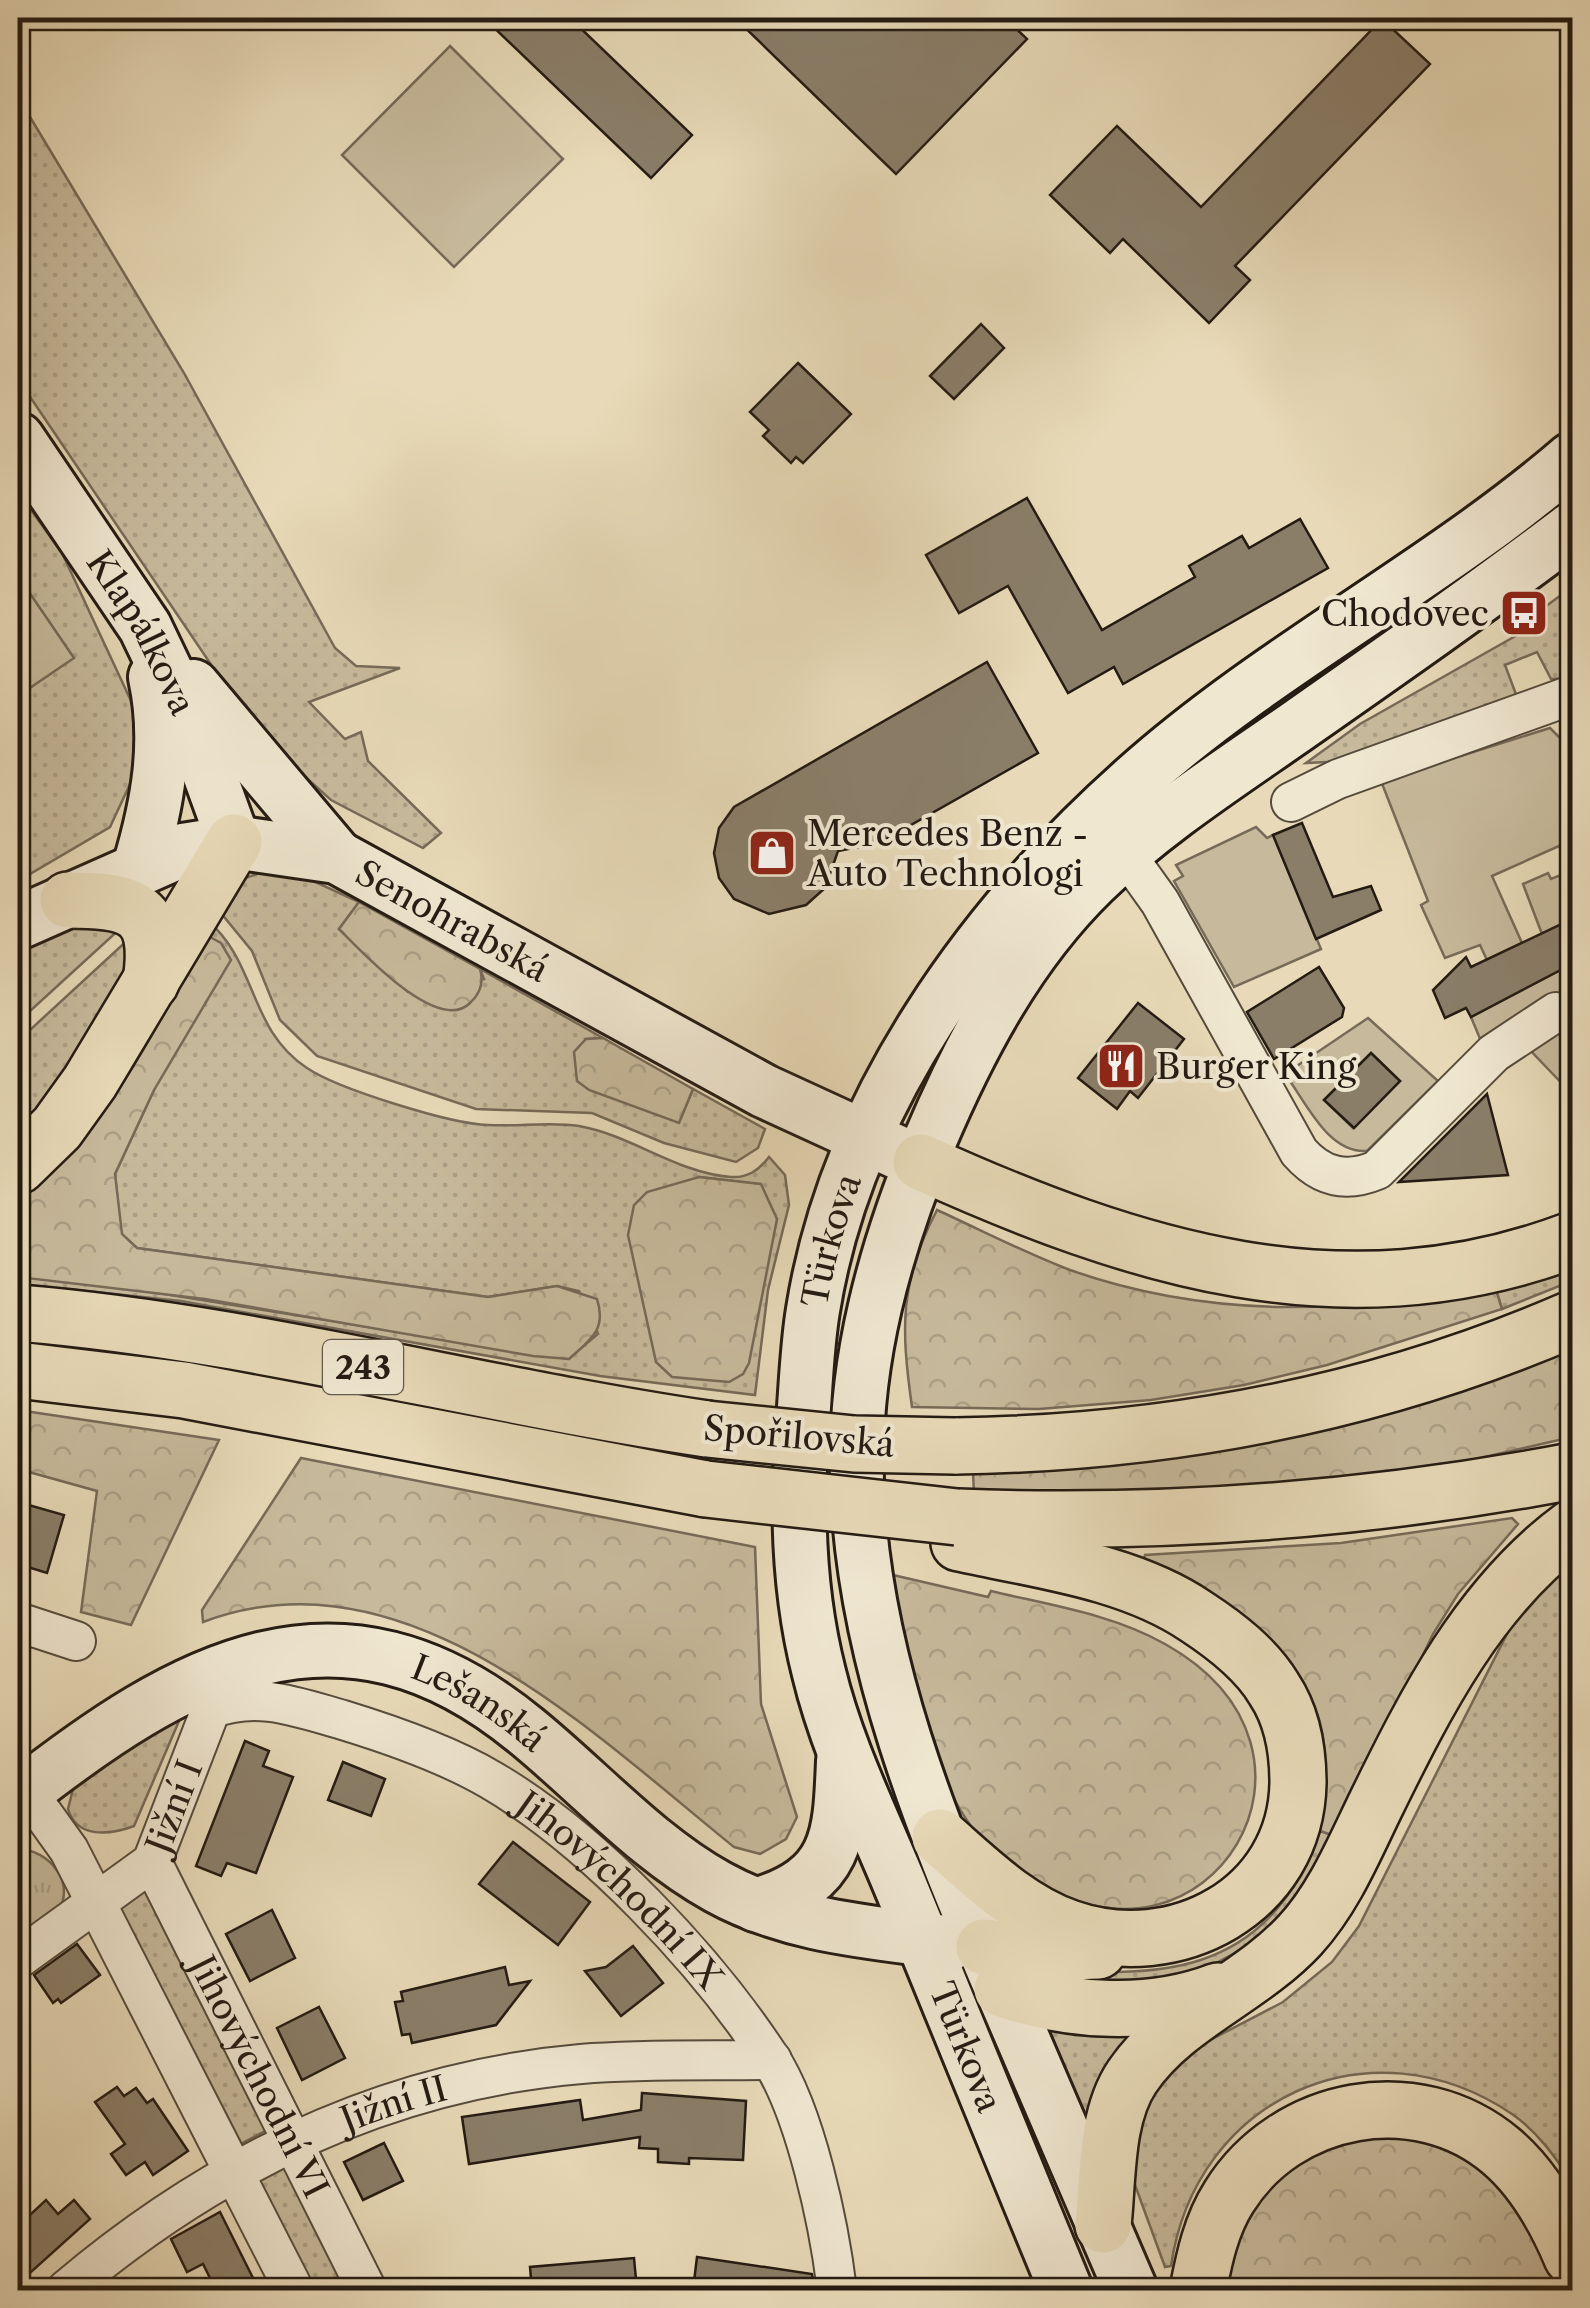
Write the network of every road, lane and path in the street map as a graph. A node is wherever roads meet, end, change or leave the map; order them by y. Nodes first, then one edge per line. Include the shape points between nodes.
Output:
1 (18, 439) edge
2 (1572, 459) edge
3 (1572, 529) edge
4 (145, 626) junction
5 (1572, 695) edge
6 (1291, 802) dead end
7 (234, 842) junction
8 (1125, 853) junction
9 (337, 856) junction
10 (139, 867) junction
11 (68, 900) junction
12 (18, 923) edge
13 (151, 982) junction
14 (1556, 1012) dead end
15 (866, 1140) junction
16 (921, 1162) junction
17 (18, 1166) edge
18 (1572, 1240) edge
19 (18, 1313) edge
20 (1572, 1319) edge
21 (18, 1370) edge
22 (1572, 1471) edge
23 (1572, 1528) edge
24 (958, 1530) junction
25 (18, 1622) edge
26 (76, 1641) dead end
27 (211, 1710) joint
28 (843, 1747) junction
29 (22, 1794) edge
30 (940, 1837) junction
31 (69, 1850) junction
32 (152, 1862) junction
33 (95, 1900) junction
34 (756, 1905) junction
35 (1164, 1936) junction
36 (922, 1939) junction
37 (18, 1958) edge
38 (993, 1968) junction
39 (1252, 1974) junction
40 (772, 2060) junction
41 (290, 2139) junction
42 (233, 2171) junction
43 (1102, 2226) junction
44 (1572, 2258) edge
45 (66, 2290) edge
46 (294, 2290) edge
47 (367, 2290) edge
48 (838, 2290) edge
49 (1066, 2290) edge
50 (1131, 2290) edge
51 (1198, 2290) edge

1 - 4 main road, Klapálkova
2 - 15 main road, Türkova via 1185,738 1084,826 964,968 900,1070
3 - 8 main road, Türkova
4 - 7 main road, Klapálkova via 190,720
4 - 9 main road
4 - 10 main road via 164,722 154,815
5 - 6 street
7 - 9 main road, Senohrabská
7 - 10 main road, Senohrabská
7 - 13 highway
8 - 14 street via 1160,902 1299,1152 1334,1176 1376,1170 1494,1054
8 - 16 main road, Türkova via 1068,907 1010,983
9 - 15 main road, Senohrabská via 764,1091
10 - 11 main road, Senohrabská
11 - 12 main road, Senohrabská
11 - 13 highway via 116,900 133,908 152,940
13 - 17 highway via 73,1106
15 - 16 main road, Senohrabská
15 - 28 main road, Türkova via 841,1199 813,1309 798,1481 812,1646
16 - 18 highway via 1069,1226 1277,1274 1414,1279
16 - 30 main road, Türkova via 876,1293 857,1481 865,1567 890,1693
19 - 20 highway, Spořilovská / 243, bridge via 192,1334 707,1430 955,1446 1084,1443 1281,1412 1448,1366
21 - 24 highway, Spořilovská / 243, bridge via 170,1388 579,1468
22 - 24 highway via 1406,1500 1205,1519
23 - 39 highway via 1511,1584 1447,1668 1324,1905 1300,1936
24 - 35 highway via 1127,1584 1195,1614 1245,1653 1276,1692 1298,1766 1296,1816 1284,1850 1268,1877 1236,1907
25 - 26 street
27 - 32 street, Jižní I
27 - 40 street, Jihovýchodní IX via 258,1698 276,1702 381,1732 491,1780 609,1867
28 - 34 main road via 841,1826 834,1847 806,1885
28 - 36 main road, Türkova
29 - 31 street, Jihovýchodní VI
29 - 34 main road, Lešanská via 128,1714 215,1671 292,1652 378,1656 467,1690 521,1727 683,1865
30 - 35 highway via 1043,1918 1099,1936
30 - 38 main road, Türkova
31 - 32 street
31 - 33 street, Jihovýchodní VI
32 - 33 street, Jižní I
32 - 41 street, Jihovýchodní VI
33 - 37 street, Jižní I
33 - 42 street, Jihovýchodní VI
34 - 36 main road, Lešanská via 835,1928
35 - 38 highway
36 - 38 main road
36 - 49 main road, Türkova
38 - 39 highway via 1077,2006 1158,2006 1202,1997
38 - 43 main road, Türkova
39 - 43 highway via 1158,2044 1130,2080 1115,2123
40 - 41 street, Jižní II via 580,2064 425,2091
40 - 48 street, Jihovýchodní IX via 803,2137
41 - 42 street, Jižní II
41 - 47 street, Jihovýchodní VI
42 - 45 street, Jižní II via 148,2223
42 - 46 street, Jihovýchodní VI
43 - 50 main road, Türkova
44 - 51 highway via 1530,2181 1482,2137 1431,2115 1354,2112 1282,2141 1244,2176 1216,2220

